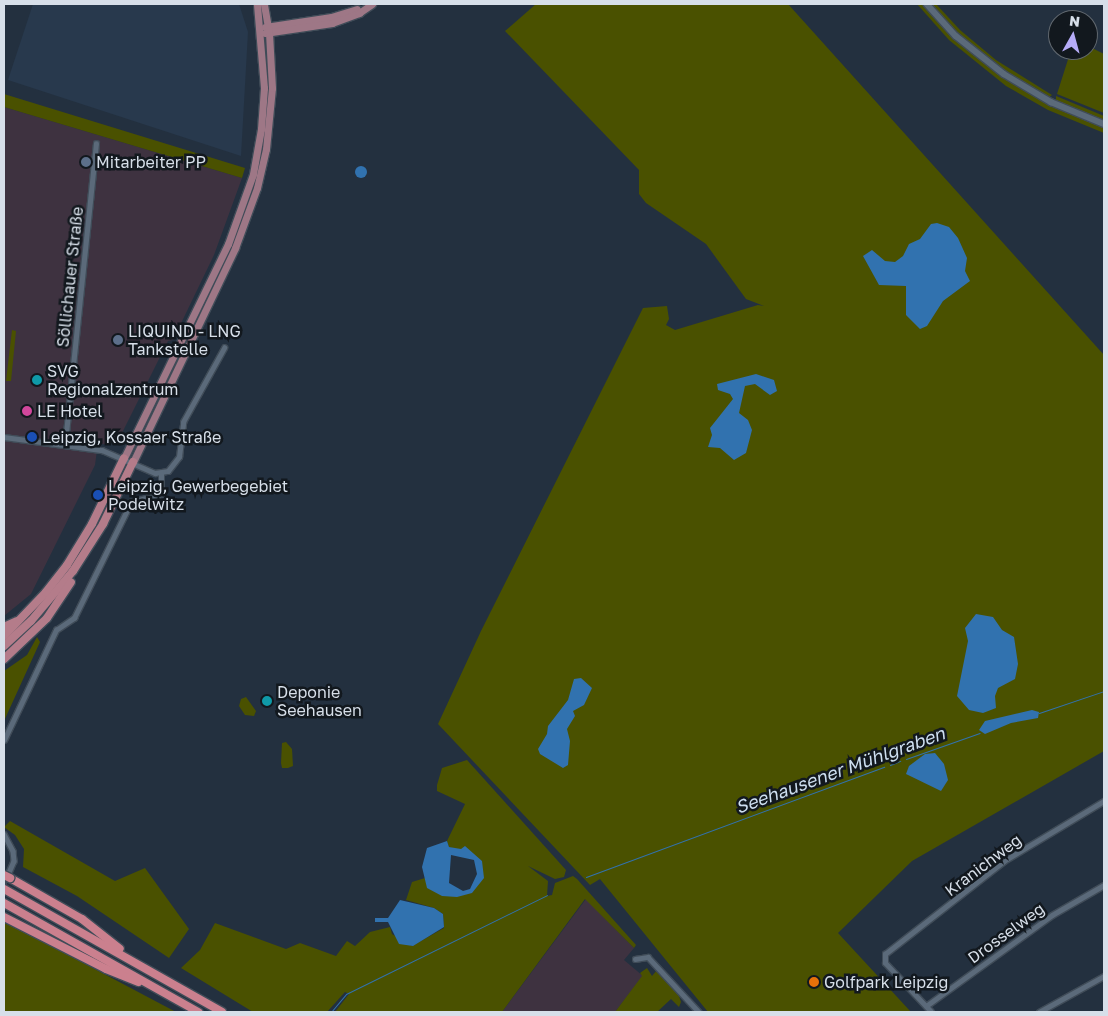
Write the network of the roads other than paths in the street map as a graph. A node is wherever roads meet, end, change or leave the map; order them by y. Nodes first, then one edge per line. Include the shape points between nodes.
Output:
1 (257, 4) edge
2 (264, 4) edge
3 (927, 4) edge
4 (370, 5) edge
5 (265, 30) junction
6 (1104, 124) edge
7 (96, 144) dead end
8 (224, 348) dead end
9 (4, 437) edge
10 (65, 443) junction
11 (124, 458) junction
12 (133, 462) junction
13 (161, 473) junction
14 (73, 571) junction
15 (21, 620) junction
16 (4, 627) edge
17 (4, 636) edge
18 (4, 646) edge
19 (4, 659) edge
20 (4, 740) edge
21 (1104, 800) edge
22 (4, 834) edge
23 (7, 876) edge
24 (1104, 885) edge
25 (4, 889) edge
26 (4, 903) edge
27 (4, 916) edge
28 (130, 958) junction
29 (636, 959) dead end
30 (1104, 976) edge
31 (159, 989) junction
32 (926, 1006) junction
33 (198, 1012) edge
34 (222, 1012) edge
35 (699, 1012) edge
36 (931, 1012) edge
37 (1039, 1012) edge

1 - 5 main road
2 - 5 main road
3 - 6 street via 968,47 1014,81 1051,102
4 - 5 main road via 331,17
5 - 11 main road via 262,121 245,198 224,251
5 - 12 main road via 272,76 270,128 256,202
7 - 10 street, Söllichauer Straße
8 - 13 street via 180,428 178,461
9 - 10 street
10 - 11 street
11 - 12 street
11 - 15 highway via 79,547
12 - 13 street
12 - 14 highway via 103,524
13 - 20 street via 161,494 131,502 74,618 56,630
14 - 18 highway via 32,621
14 - 19 highway via 72,580 47,618
15 - 16 highway
15 - 17 highway
21 - 32 street, Kranichweg via 1004,861 882,958
22 - 23 street via 13,851 14,861
23 - 28 highway via 90,924
24 - 32 street, Drosselweg via 1052,915
25 - 28 highway
26 - 31 highway
27 - 31 highway via 106,969
28 - 34 highway
29 - 35 street via 648,957
30 - 37 street
31 - 33 highway
32 - 36 street

